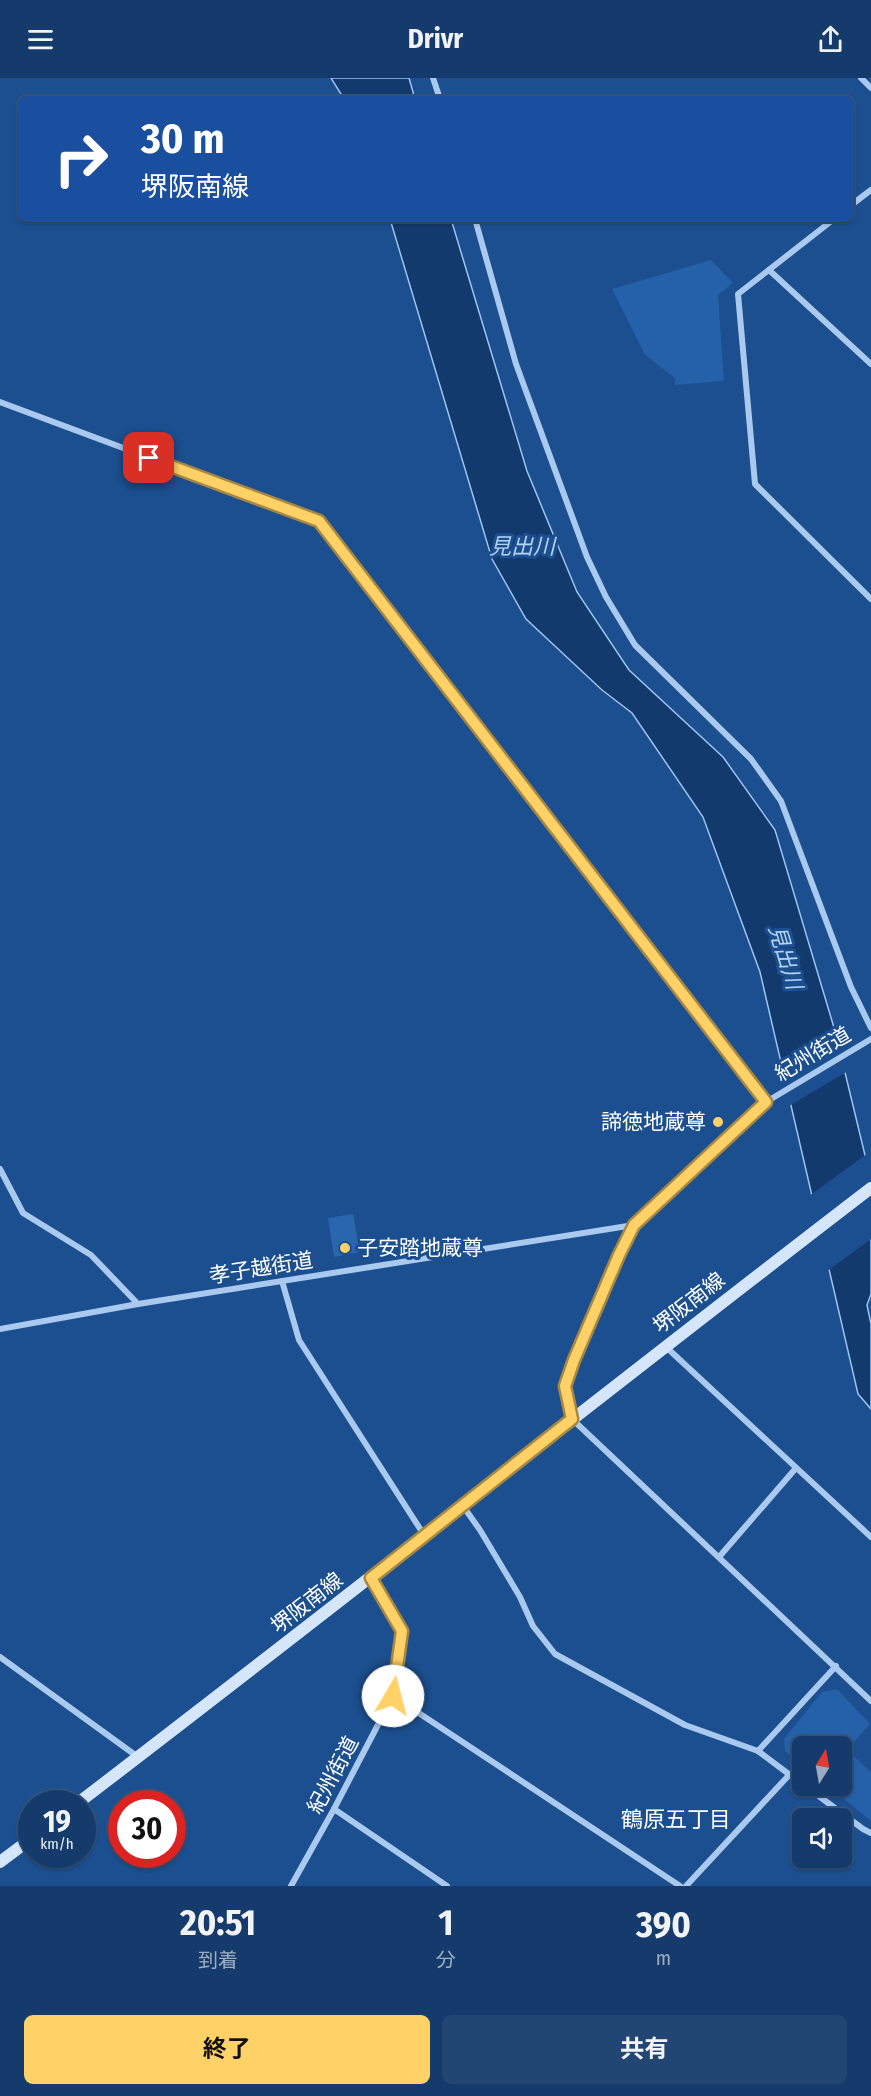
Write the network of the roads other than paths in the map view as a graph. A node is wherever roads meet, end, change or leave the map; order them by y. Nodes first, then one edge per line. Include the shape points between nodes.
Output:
1 (433, 78) edge
2 (861, 78) edge
3 (871, 88) edge
4 (439, 96) edge
5 (871, 190) edge
6 (854, 203) edge
7 (476, 222) edge
8 (830, 222) edge
9 (769, 270) junction
10 (871, 364) edge
11 (0, 402) edge
12 (871, 599) edge
13 (871, 1028) edge
14 (871, 1039) edge
15 (766, 1102) junction
16 (0, 1169) edge
17 (871, 1188) edge
18 (634, 1225) junction
19 (282, 1281) junction
20 (138, 1304) junction
21 (0, 1329) edge
22 (666, 1347) junction
23 (572, 1419) junction
24 (796, 1468) junction
25 (463, 1506) junction
26 (424, 1536) junction
27 (871, 1538) edge
28 (719, 1557) junction
29 (371, 1578) junction
30 (0, 1657) edge
31 (836, 1666) junction
32 (393, 1696) junction
33 (871, 1701) edge
34 (758, 1751) junction
35 (138, 1757) junction
36 (790, 1774) joint
37 (95, 1790) edge
38 (819, 1796) edge
39 (334, 1809) junction
40 (871, 1833) edge
41 (18, 1848) edge
42 (0, 1862) edge
43 (690, 1885) edge
44 (291, 1886) edge
45 (447, 1886) edge
46 (680, 1886) edge

1 - 4 street
2 - 3 street
5 - 6 street
7 - 13 street via 516,364 587,557 606,597 635,645 751,759 781,801 851,987
8 - 9 street
9 - 10 street
9 - 12 street via 738,294 754,484
11 - 15 street via 319,521
14 - 15 street, 紀州街道
15 - 18 street, 紀州街道
16 - 20 street via 24,1213 91,1255
17 - 22 main road, 堺阪南線
18 - 19 street, 孝子越街道
18 - 23 street, 紀州街道 via 565,1386
19 - 20 street, 孝子越街道
19 - 26 street via 299,1340
20 - 21 street, 孝子越街道
22 - 23 main road, 堺阪南線
22 - 24 street
23 - 25 main road, 堺阪南線
23 - 28 street
24 - 27 street
24 - 28 street
25 - 26 main road, 堺阪南線
25 - 34 street via 533,1626 555,1654 685,1725
26 - 29 main road, 堺阪南線
28 - 31 street
29 - 32 street, 紀州街道 via 402,1631
29 - 35 main road, 堺阪南線
30 - 35 street
31 - 33 street
31 - 34 street
32 - 39 street, 紀州街道
32 - 46 street
34 - 36 street
35 - 37 main road, 堺阪南線
36 - 43 street
38 - 40 street
39 - 44 street, 紀州街道
39 - 45 street
41 - 42 main road

